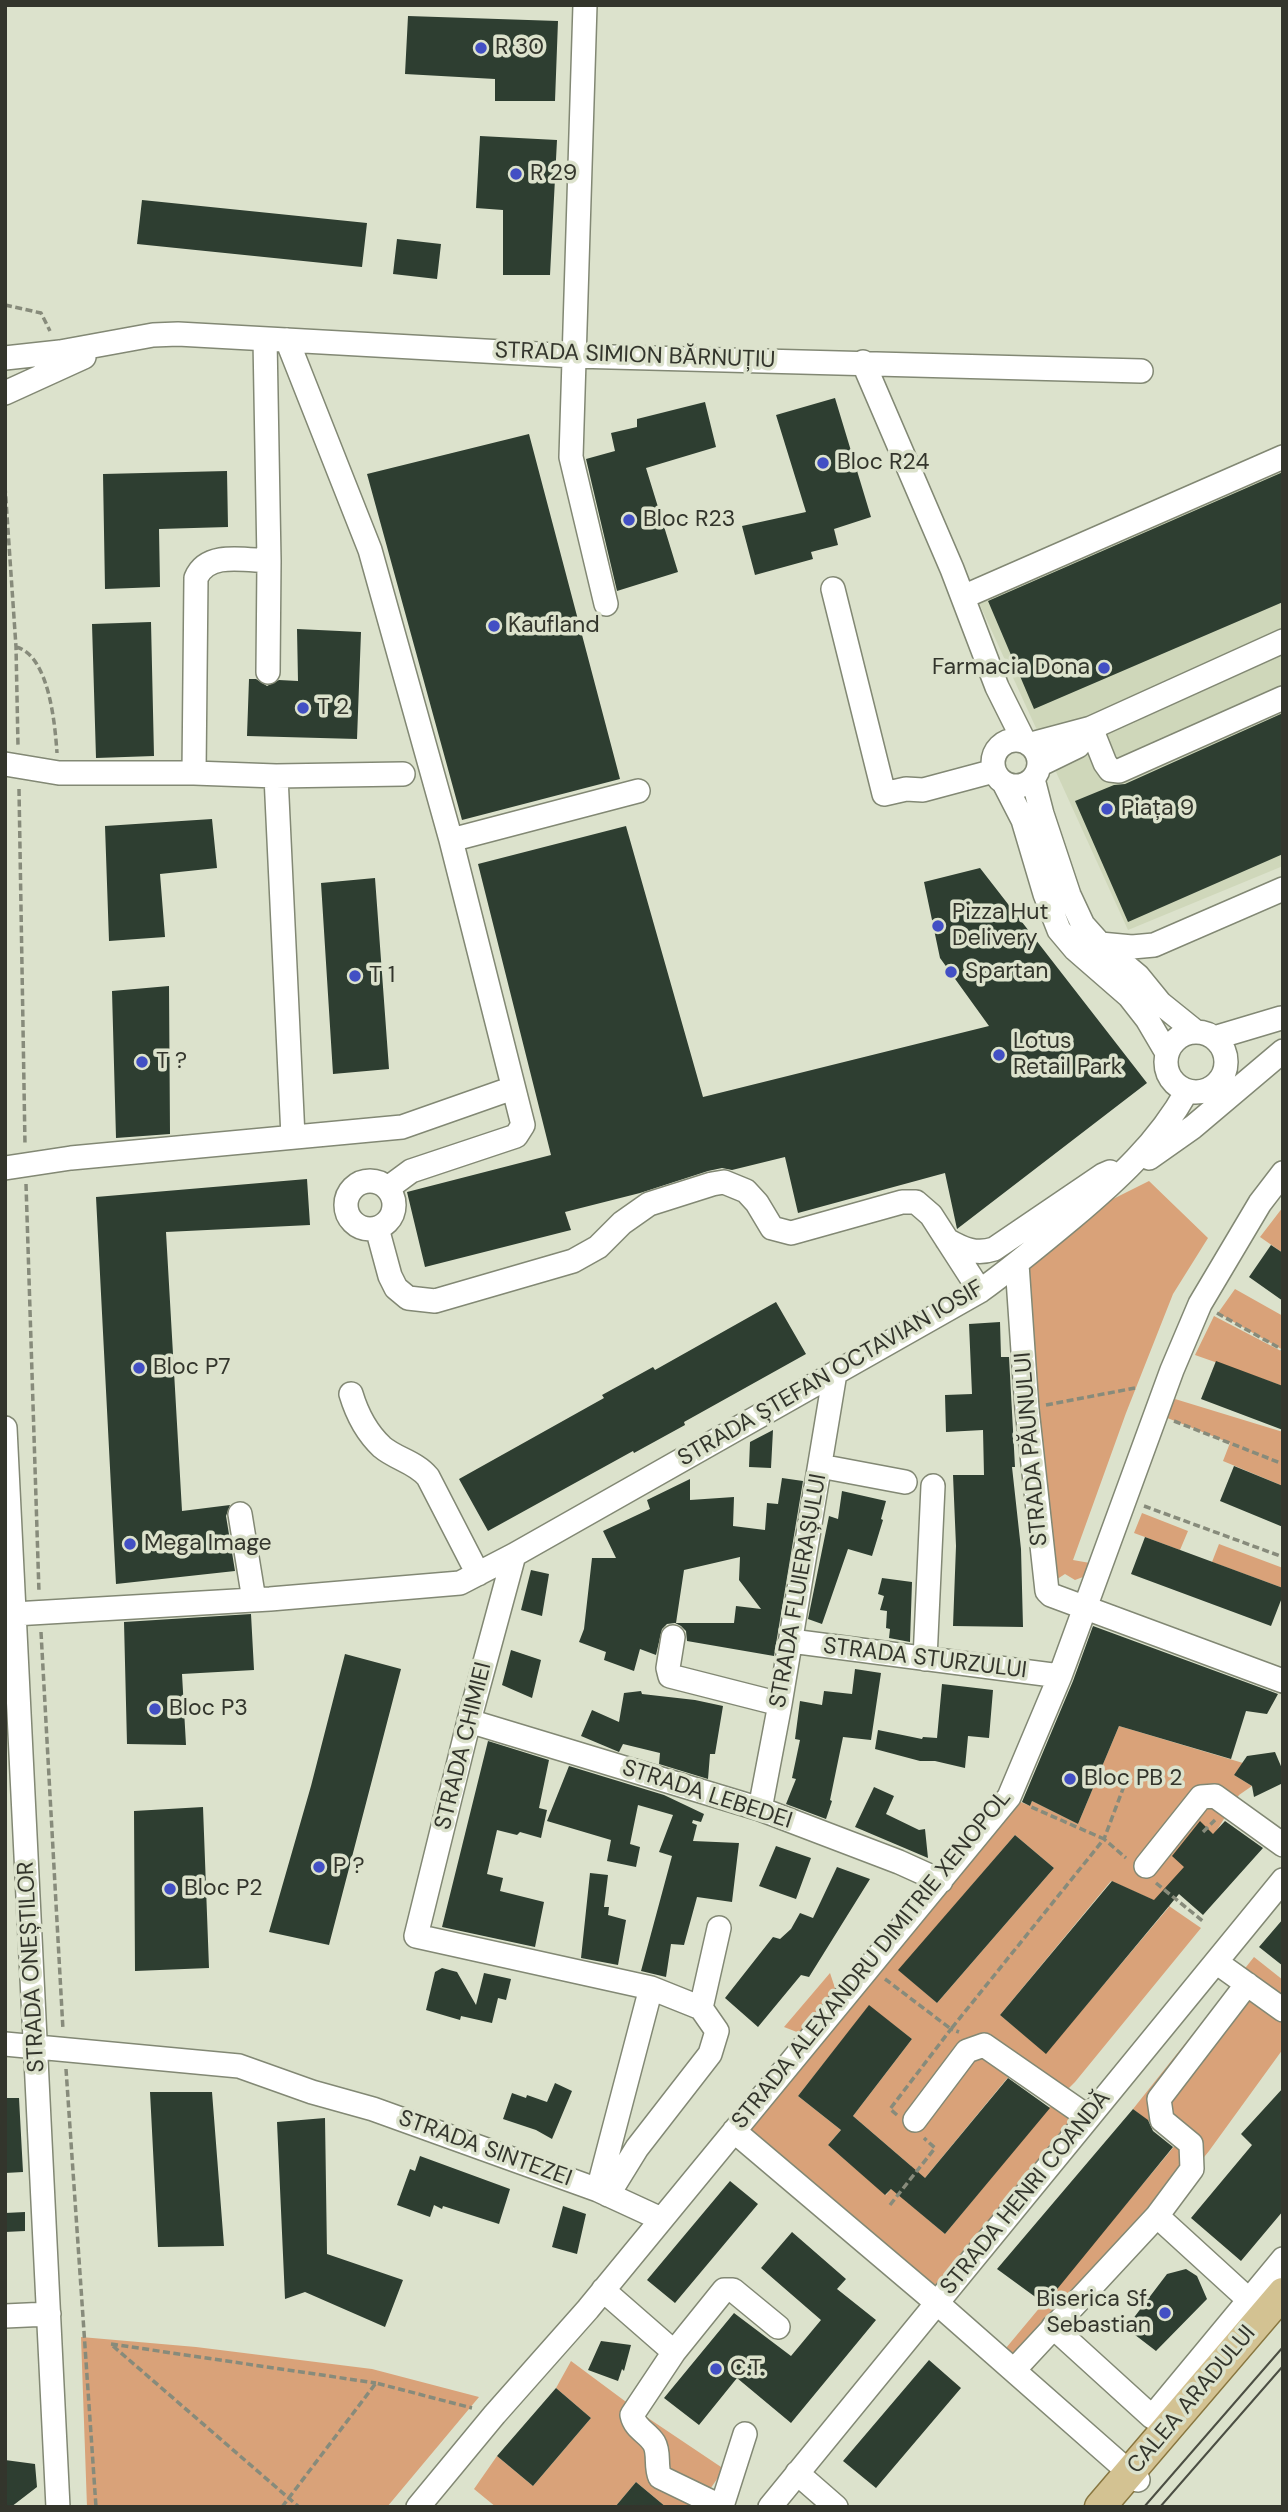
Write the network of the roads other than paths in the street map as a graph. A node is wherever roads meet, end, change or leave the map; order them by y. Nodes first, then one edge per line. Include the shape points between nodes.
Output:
1 (585, 5) edge
2 (129, 339) junction
3 (276, 340) junction
4 (574, 356) junction
5 (5, 358) edge
6 (863, 362) junction
7 (1141, 371) dead end
8 (5, 393) edge
9 (1283, 457) edge
10 (269, 561) junction
11 (833, 589) dead end
12 (962, 597) junction
13 (606, 604) dead end
14 (1283, 641) edge
15 (268, 672) dead end
16 (997, 687) junction
17 (1283, 698) edge
18 (1091, 728) junction
19 (1032, 757) junction
20 (997, 765) junction
21 (12, 766) edge
22 (194, 773) junction
23 (403, 774) dead end
24 (276, 776) junction
25 (638, 791) dead end
26 (451, 839) junction
27 (1283, 889) edge
28 (1100, 944) junction
29 (1282, 1017) edge
30 (1212, 1042) junction
31 (1283, 1051) edge
32 (1167, 1053) junction
33 (1179, 1086) junction
34 (513, 1088) junction
35 (293, 1137) junction
36 (15, 1166) edge
37 (1130, 1167) junction
38 (1283, 1173) edge
39 (388, 1188) junction
40 (377, 1228) junction
41 (947, 1240) junction
42 (1017, 1264) junction
43 (980, 1291) junction
44 (835, 1373) junction
45 (351, 1394) dead end
46 (5, 1427) edge
47 (820, 1466) junction
48 (905, 1482) dead end
49 (933, 1486) dead end
50 (240, 1514) dead end
51 (514, 1555) junction
52 (478, 1574) junction
53 (254, 1600) junction
54 (1086, 1606) junction
55 (14, 1614) junction
56 (673, 1637) dead end
57 (791, 1641) junction
58 (925, 1659) junction
59 (1060, 1676) junction
60 (1283, 1681) edge
61 (780, 1704) junction
62 (469, 1721) junction
63 (760, 1809) junction
64 (1283, 1845) edge
65 (1146, 1866) dead end
66 (1283, 1880) edge
67 (941, 1881) junction
68 (719, 1928) dead end
69 (1216, 1962) junction
70 (1247, 1984) junction
71 (651, 1988) junction
72 (701, 2008) junction
73 (1283, 2010) edge
74 (5, 2044) edge
75 (37, 2048) junction
76 (1088, 2118) junction
77 (910, 2123) road end
78 (734, 2131) junction
79 (603, 2192) junction
80 (1157, 2216) junction
81 (661, 2220) junction
82 (1283, 2259) edge
83 (603, 2290) junction
84 (1283, 2293) edge
85 (1250, 2300) junction
86 (937, 2303) junction
87 (1283, 2313) edge
88 (49, 2315) junction
89 (5, 2316) edge
90 (778, 2326) dead end
91 (1054, 2327) junction
92 (674, 2352) junction
93 (1014, 2370) junction
94 (745, 2434) dead end
95 (797, 2473) junction
96 (1134, 2476) junction
97 (58, 2507) edge
98 (418, 2507) edge
99 (722, 2507) edge
100 (769, 2507) edge
101 (836, 2507) edge
102 (1100, 2507) edge
103 (1115, 2507) edge

1 - 4 street
2 - 3 street, STRADA SIMION BĂRNUȚIU via 178,334
2 - 5 street, STRADA SIMION BĂRNUȚIU
2 - 8 street, STRADA SIMION BĂRNUȚIU
3 - 4 street, STRADA SIMION BĂRNUȚIU
3 - 10 street
3 - 26 street via 370,550
4 - 6 street, STRADA SIMION BĂRNUȚIU
4 - 13 street via 571,457
6 - 7 street, STRADA SIMION BĂRNUȚIU
6 - 12 street, STRADA ȘTEFAN OCTAVIAN IOSIF
9 - 12 street
10 - 15 street
10 - 22 street via 216,560 199,569
11 - 20 street via 884,794 920,780
12 - 16 street, STRADA ȘTEFAN OCTAVIAN IOSIF
14 - 18 street
16 - 19 street, STRADA ȘTEFAN OCTAVIAN IOSIF
16 - 20 street, STRADA ȘTEFAN OCTAVIAN IOSIF
17 - 18 street via 1119,771 1110,770 1105,763
18 - 19 street
19 - 20 street via 1009,740
19 - 20 street via 1019,786
19 - 28 street, STRADA ȘTEFAN OCTAVIAN IOSIF via 1042,814 1069,895 1083,925
20 - 32 street, STRADA ȘTEFAN OCTAVIAN IOSIF via 1023,820 1059,930 1075,950 1129,996
21 - 22 street via 59,773
22 - 24 street
23 - 24 street
24 - 35 street
25 - 26 street
26 - 34 street
27 - 28 street via 1154,945
28 - 30 street, STRADA ȘTEFAN OCTAVIAN IOSIF via 1138,976 1160,1003
29 - 30 street
30 - 32 street via 1178,1038
30 - 33 street via 1226,1066 1216,1084 1198,1092
31 - 37 street, STRADA ȘTEFAN OCTAVIAN IOSIF via 1193,1127 1156,1155
32 - 33 street, STRADA ȘTEFAN OCTAVIAN IOSIF via 1167,1072
33 - 37 street, STRADA ȘTEFAN OCTAVIAN IOSIF via 1170,1093
34 - 35 street via 402,1128
34 - 39 street via 523,1125 516,1136 411,1171
35 - 36 street
37 - 41 street via 1103,1175 994,1249 971,1251
37 - 42 street, STRADA ȘTEFAN OCTAVIAN IOSIF
38 - 54 street, STRADA ALEXANDRU DIMITRIE XENOPOL via 1200,1304
39 - 40 street via 394,1212
39 - 40 street via 365,1181 347,1196 347,1212 355,1224
40 - 41 street via 396,1288 421,1301 435,1301 573,1261 598,1247 649,1204 724,1182 746,1191 772,1228 780,1231 791,1233 916,1202
41 - 43 street
42 - 43 street, STRADA ȘTEFAN OCTAVIAN IOSIF
42 - 54 street, STRADA PĂUNULUI via 1045,1587 1051,1595
43 - 44 street, STRADA ȘTEFAN OCTAVIAN IOSIF
44 - 47 street, STRADA FLUIERAȘULUI
44 - 51 street, STRADA ȘTEFAN OCTAVIAN IOSIF
45 - 52 street via 358,1418 382,1447 428,1477
46 - 55 street, STRADA ONEȘTILOR
47 - 48 street
47 - 57 street, STRADA FLUIERAȘULUI
49 - 58 street
50 - 53 street
51 - 52 street, STRADA ȘTEFAN OCTAVIAN IOSIF
51 - 62 street, STRADA CHIMIEI
52 - 53 street, STRADA ȘTEFAN OCTAVIAN IOSIF via 460,1583
53 - 55 street, STRADA ȘTEFAN OCTAVIAN IOSIF
54 - 59 street, STRADA ALEXANDRU DIMITRIE XENOPOL
54 - 60 street
55 - 75 street, STRADA ONEȘTILOR
56 - 61 street via 670,1676
57 - 58 street, STRADA STURZULUI
57 - 61 street, STRADA FLUIERAȘULUI
58 - 59 street, STRADA STURZULUI
59 - 67 street, STRADA ALEXANDRU DIMITRIE XENOPOL via 1009,1797
61 - 63 street, STRADA FLUIERAȘULUI
62 - 63 street, STRADA LEBEDEI
62 - 71 street, STRADA CHIMIEI via 416,1936
63 - 67 street, STRADA LEBEDEI
64 - 65 street via 1215,1796 1201,1797
66 - 69 street, STRADA HENRI COANDĂ
67 - 78 street, STRADA ALEXANDRU DIMITRIE XENOPOL
68 - 72 street
69 - 70 street
69 - 76 street, STRADA HENRI COANDĂ
70 - 73 street
70 - 80 street via 1159,2099 1162,2120 1191,2144 1194,2156 1192,2169
71 - 72 street
71 - 79 street
72 - 79 street via 717,2031 710,2054
74 - 75 street, STRADA SINTEZEI
75 - 79 street, STRADA SINTEZEI via 239,2066
75 - 88 street, STRADA ONEȘTILOR
76 - 77 street via 984,2045 967,2051
76 - 86 street, STRADA HENRI COANDĂ
78 - 81 street, STRADA ALEXANDRU DIMITRIE XENOPOL
78 - 86 street
79 - 81 street
80 - 85 street
80 - 91 street
81 - 83 street, STRADA ALEXANDRU DIMITRIE XENOPOL
82 - 85 street
83 - 92 street
83 - 98 street, STRADA ALEXANDRU DIMITRIE XENOPOL
84 - 96 main road, CALEA ARADULUI
85 - 91 street via 1152,2417
86 - 93 street
86 - 95 street, STRADA HENRI COANDĂ
87 - 96 main road, CALEA ARADULUI
88 - 89 street
88 - 97 street, STRADA ONEȘTILOR
90 - 92 street via 733,2290 724,2290
91 - 93 street
92 - 99 street via 632,2415 634,2423 654,2443 660,2477
93 - 96 street
94 - 99 street
95 - 100 street, STRADA HENRI COANDĂ
95 - 101 street
96 - 102 main road, CALEA ARADULUI
96 - 103 main road, CALEA ARADULUI

